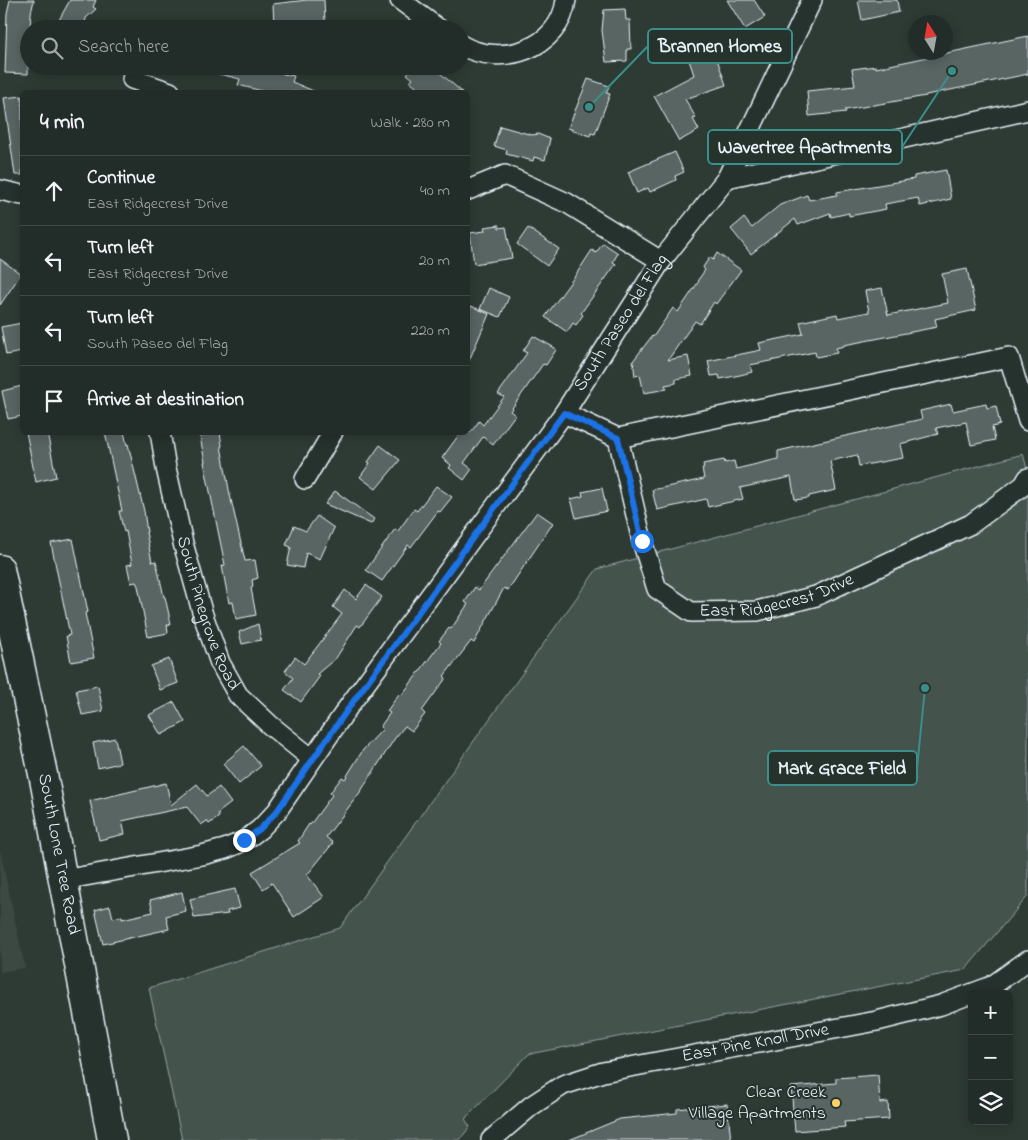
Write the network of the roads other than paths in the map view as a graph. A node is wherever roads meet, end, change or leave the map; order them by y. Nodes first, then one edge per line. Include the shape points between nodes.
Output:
1 (400, 0) edge
2 (566, 0) edge
3 (812, 0) edge
4 (427, 20) edge
5 (470, 49) edge
6 (132, 79) dead end
7 (164, 90) edge
8 (1028, 110) edge
9 (727, 178) junction
10 (470, 189) edge
11 (0, 190) edge
12 (20, 195) edge
13 (661, 261) junction
14 (564, 413) junction
15 (1028, 420) edge
16 (160, 435) edge
17 (331, 435) edge
18 (618, 438) junction
19 (1028, 478) edge
20 (305, 479) dead end
21 (0, 569) edge
22 (312, 759) junction
23 (63, 880) junction
24 (1028, 960) edge
25 (112, 1140) edge
26 (491, 1140) edge

1 - 4 street
2 - 5 street via 557,27 531,49 498,55
3 - 9 street, South Paseo del Flag
6 - 7 street
8 - 9 street
9 - 13 street, South Paseo del Flag
10 - 13 street via 505,175 568,202
11 - 12 street
13 - 14 street, South Paseo del Flag
14 - 18 street
14 - 22 street, South Paseo del Flag
15 - 18 street via 1009,357
16 - 22 street, South Pinegrove Road via 183,544 220,663 238,695
17 - 20 street
18 - 19 street, East Ridgecrest Drive via 642,541 657,589 690,612 757,611 816,596 971,524 1024,485
21 - 23 main road, South Lone Tree Road
22 - 23 street, South Paseo del Flag via 277,811 244,840 202,855
23 - 25 main road, South Lone Tree Road
24 - 26 street, East Pine Knoll Drive via 992,986 941,1005 877,1021 602,1072 563,1085 531,1106

